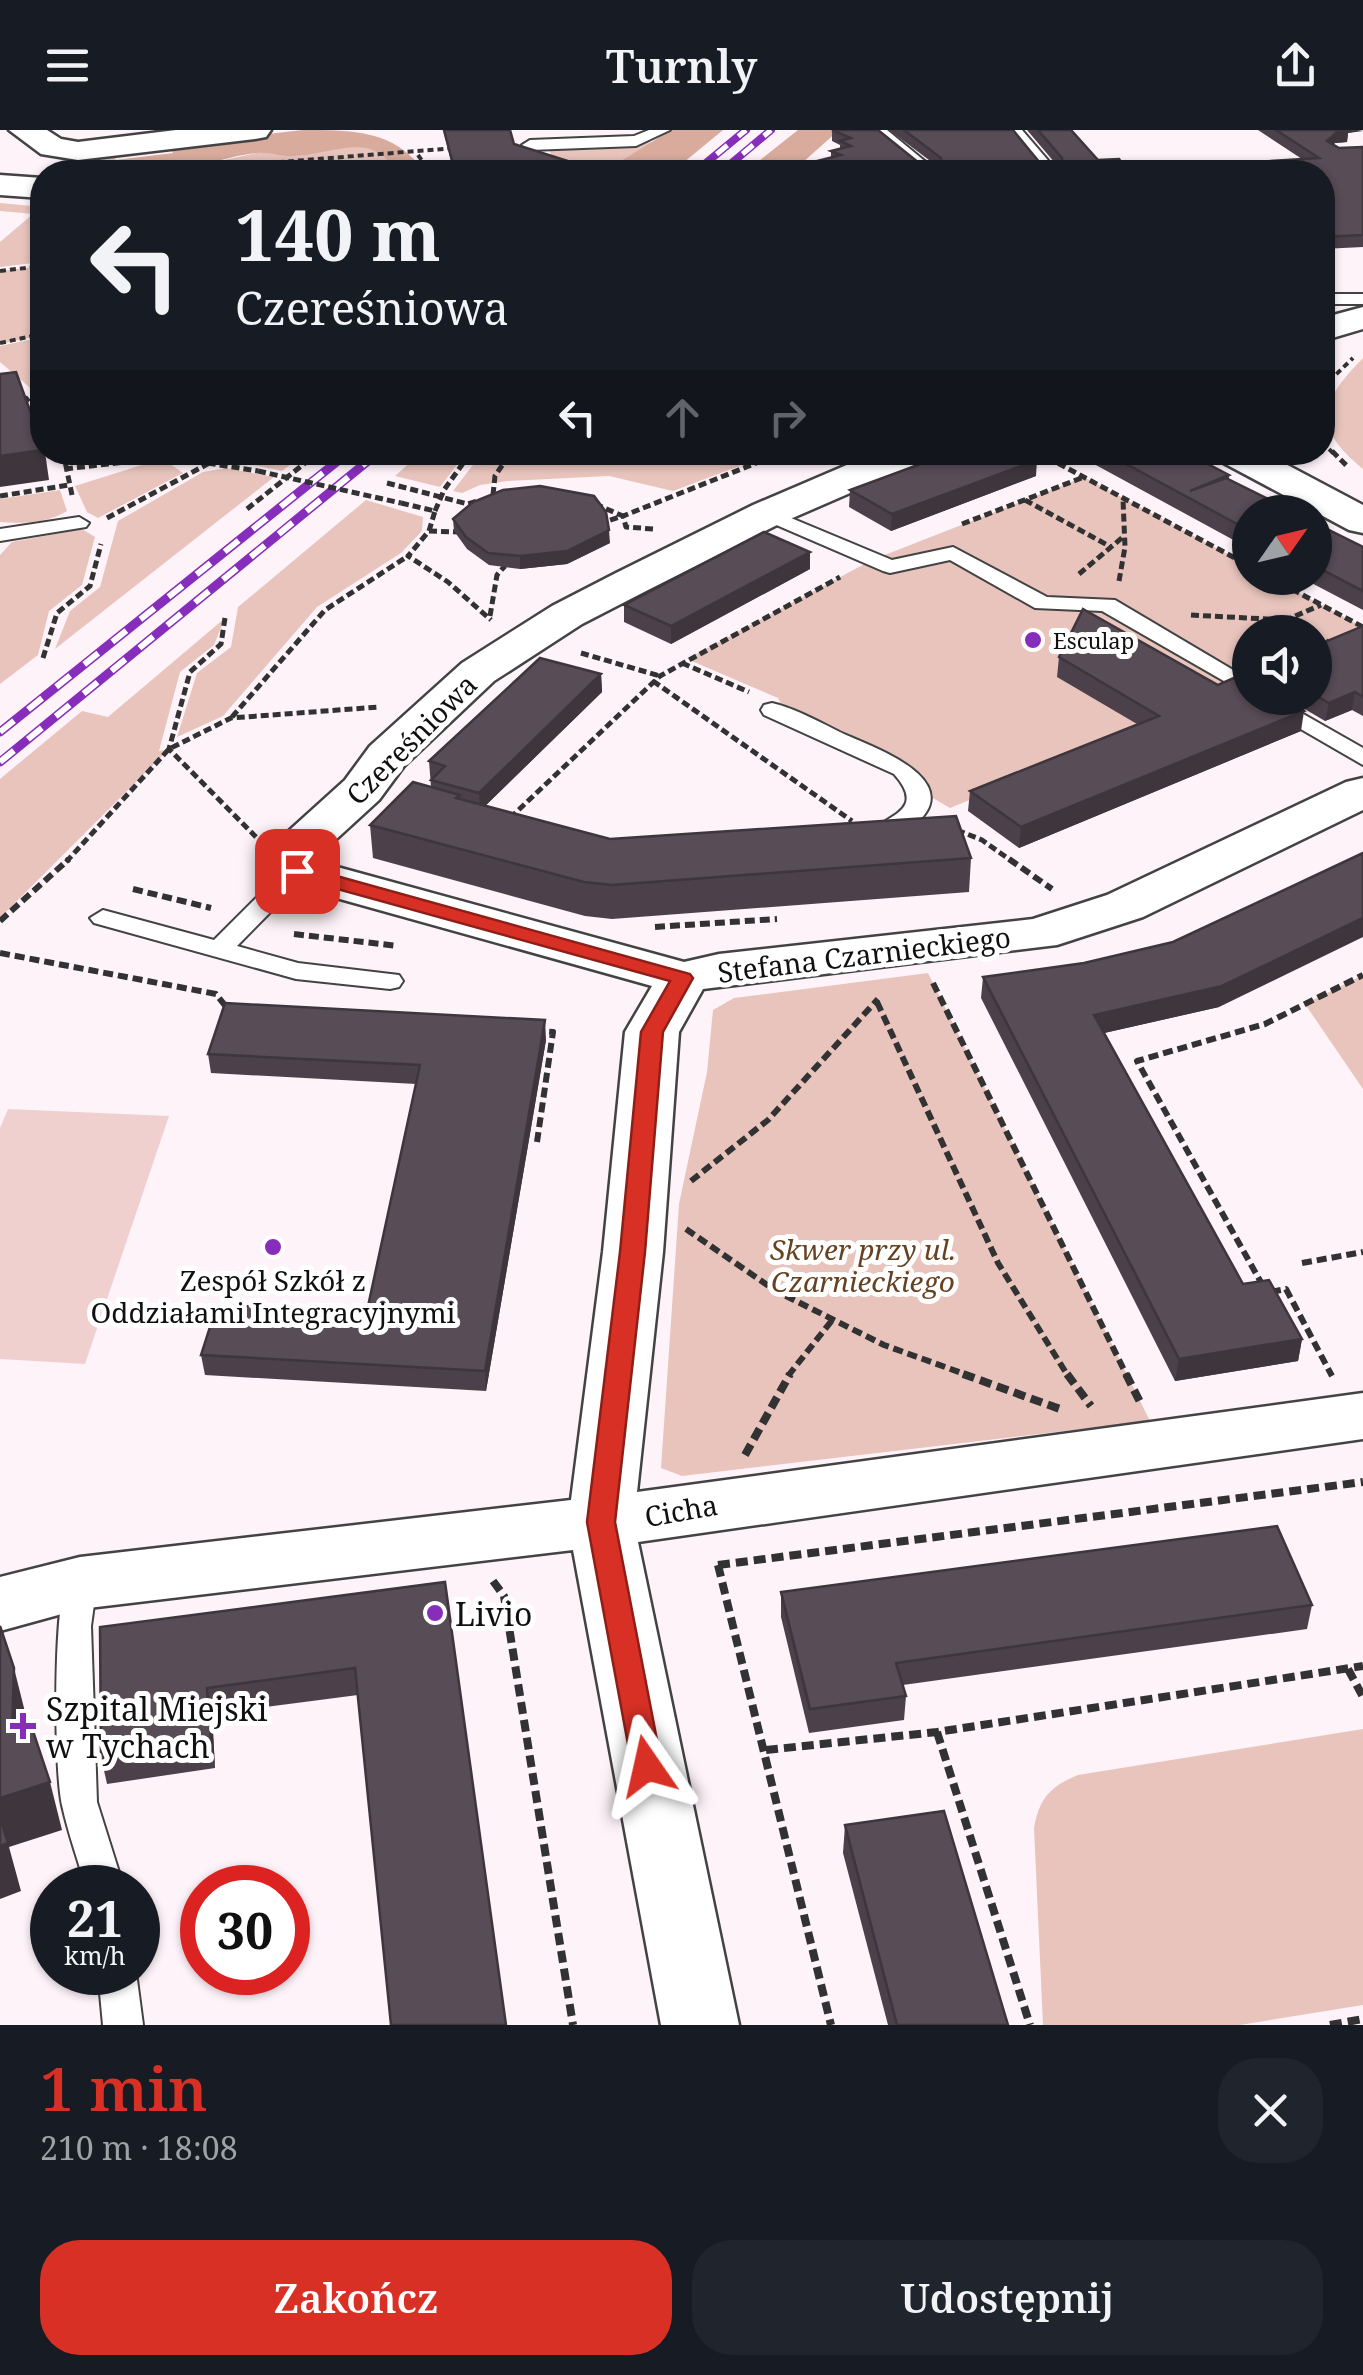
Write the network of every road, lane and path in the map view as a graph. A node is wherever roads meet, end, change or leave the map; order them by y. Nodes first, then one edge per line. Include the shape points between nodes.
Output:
1 (25, 130) edge
2 (255, 130) edge
3 (662, 130) edge
4 (877, 130) edge
5 (1014, 130) edge
6 (530, 145) joint
7 (418, 155) dead end
8 (311, 160) edge
9 (422, 160) edge
10 (915, 160) edge
11 (1040, 160) edge
12 (0, 185) edge
13 (30, 187) edge
14 (30, 268) edge
15 (0, 272) edge
16 (1363, 299) edge
17 (1337, 323) edge
18 (30, 337) edge
19 (0, 343) edge
20 (13, 383) edge
21 (30, 402) edge
22 (1335, 453) edge
23 (97, 465) edge
24 (207, 465) edge
25 (230, 465) edge
26 (303, 465) edge
27 (463, 465) edge
28 (502, 465) edge
29 (751, 465) edge
30 (862, 465) edge
31 (1060, 465) edge
32 (1257, 465) edge
33 (1299, 465) edge
34 (65, 469) dead end
35 (1363, 476) edge
36 (287, 478) junction
37 (1084, 478) junction
38 (387, 483) dead end
39 (69, 485) dead end
40 (510, 490) edge
41 (442, 495) junction
42 (492, 495) junction
43 (0, 496) edge
44 (1122, 498) junction
45 (1024, 500) junction
46 (592, 503) edge
47 (247, 509) dead end
48 (436, 511) junction
49 (767, 514) junction
50 (623, 516) junction
51 (1363, 519) edge
52 (604, 522) edge
53 (79, 523) dead end
54 (956, 526) dead end
55 (662, 531) dead end
56 (429, 532) junction
57 (460, 532) edge
58 (0, 535) edge
59 (1124, 536) junction
60 (1111, 547) junction
61 (408, 556) junction
62 (1232, 556) edge
63 (872, 560) junction
64 (504, 566) edge
65 (1303, 595) edge
66 (1043, 603) junction
67 (1322, 605) junction
68 (1113, 608) junction
69 (1298, 615) edge
70 (1232, 616) edge
71 (490, 617) junction
72 (225, 618) dead end
73 (1363, 627) edge
74 (492, 628) dead end
75 (565, 649) dead end
76 (43, 658) dead end
77 (680, 663) junction
78 (660, 676) junction
79 (1232, 678) edge
80 (653, 681) junction
81 (394, 706) dead end
82 (772, 710) joint
83 (1292, 715) edge
84 (231, 718) junction
85 (169, 750) junction
86 (1363, 758) edge
87 (1363, 792) edge
88 (914, 814) junction
89 (504, 823) edge
90 (868, 837) joint
91 (283, 860) junction
92 (1048, 899) dead end
93 (103, 918) dead end
94 (779, 919) dead end
95 (0, 921) edge
96 (642, 928) dead end
97 (219, 949) junction
98 (0, 953) edge
99 (928, 972) dead end
100 (1363, 974) edge
101 (682, 978) junction
102 (390, 981) dead end
103 (887, 989) dead end
104 (877, 1002) junction
105 (245, 1010) edge
106 (534, 1031) edge
107 (538, 1142) dead end
108 (681, 1187) dead end
109 (675, 1241) dead end
110 (1363, 1252) edge
111 (1302, 1263) dead end
112 (833, 1319) junction
113 (1348, 1396) edge
114 (1141, 1403) dead end
115 (1078, 1415) dead end
116 (1098, 1415) dead end
117 (742, 1462) dead end
118 (1363, 1482) edge
119 (601, 1522) junction
120 (482, 1566) dead end
121 (80, 1583) junction
122 (0, 1604) edge
123 (1363, 1666) edge
124 (1348, 1668) junction
125 (1363, 1697) edge
126 (938, 1732) junction
127 (766, 1750) junction
128 (98, 1865) edge
129 (120, 1995) edge
130 (1363, 2019) edge
131 (124, 2025) edge
132 (573, 2025) edge
133 (700, 2025) edge
134 (831, 2025) edge
135 (1030, 2025) edge
136 (1330, 2025) edge

1 - 2 street via 52,147 78,151
3 - 6 lane via 636,141
4 - 10 lane
5 - 11 lane
6 - 8 path
7 - 9 path
12 - 13 street
14 - 15 path
16 - 17 lane
18 - 19 path
20 - 21 path
22 - 35 path
23 - 34 path
24 - 76 path via 104,520 90,586 57,612
25 - 36 path, bridge
26 - 36 path
27 - 41 path
28 - 42 path
29 - 50 path
30 - 49 street, Czereśniowa
31 - 37 path
32 - 51 street
33 - 51 street
36 - 47 path
36 - 48 path, bridge
37 - 44 path
37 - 45 path
38 - 41 path
39 - 43 path
40 - 42 path
41 - 42 path via 468,504
41 - 48 path
44 - 59 path
44 - 62 path
45 - 54 path
45 - 60 path
46 - 50 path
48 - 56 path
49 - 63 lane
49 - 91 street, Czereśniowa via 568,615 478,672 387,756 378,796
50 - 52 path
50 - 55 path via 626,527
53 - 58 lane
56 - 57 path
56 - 61 path
59 - 60 path
59 - 68 path
60 - 66 path
61 - 71 path
61 - 84 path via 325,610
63 - 66 lane via 903,567 953,553
63 - 77 path
64 - 71 path
65 - 67 path
66 - 68 lane
67 - 69 path
67 - 73 path
68 - 70 path
68 - 79 lane
71 - 74 path
72 - 85 path via 221,644 190,672
75 - 78 path
77 - 78 path
77 - 82 path via 770,700
78 - 80 path
80 - 89 path
80 - 90 path
81 - 84 path
82 - 88 lane via 902,770 914,780
83 - 86 lane
84 - 85 path
85 - 91 path
85 - 95 path via 85,845
87 - 101 street, Stefana Czarnieckiego via 1125,906 1039,934
88 - 90 lane via 902,826
88 - 92 path via 982,840 1062,896
91 - 97 lane
91 - 101 street
93 - 97 lane
94 - 96 path
97 - 102 lane via 296,972
98 - 105 path via 216,994 226,1008
99 - 114 path
100 - 113 path via 1265,1024 1137,1061 1267,1293 1286,1290
101 - 119 street, Stefana Czarnieckiego via 652,1032
103 - 104 path
104 - 108 path via 734,1154
104 - 116 path via 1014,1296
106 - 107 path via 554,1032
109 - 112 path via 677,1222 776,1291
110 - 111 path
112 - 115 path via 884,1345
112 - 117 path via 784,1382
113 - 119 street, Cicha
118 - 127 path via 718,1565
119 - 121 street, Cicha
119 - 133 street, Stefana Czarnieckiego
120 - 132 path via 504,1596
121 - 122 street, Cicha
121 - 128 lane via 74,1626 79,1802
123 - 124 path
124 - 125 path
124 - 126 path
126 - 127 path
126 - 135 path
127 - 134 path
129 - 131 lane
130 - 136 path

